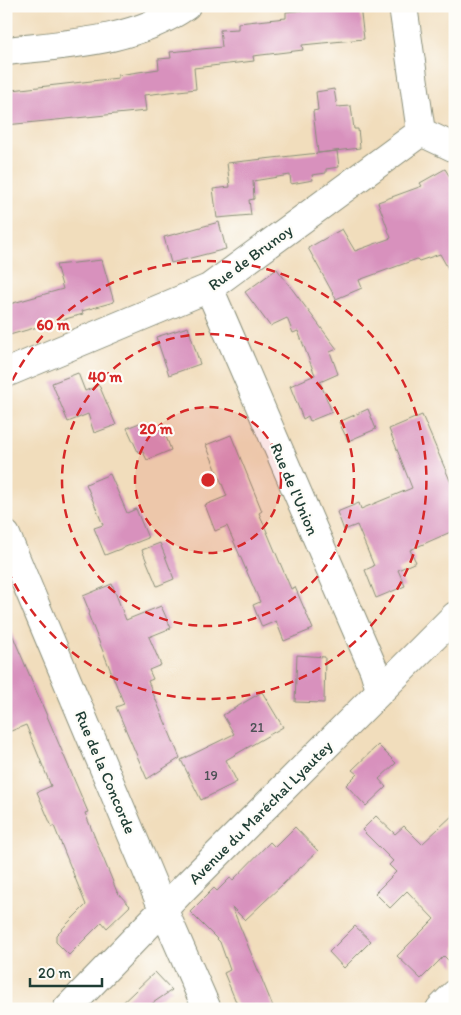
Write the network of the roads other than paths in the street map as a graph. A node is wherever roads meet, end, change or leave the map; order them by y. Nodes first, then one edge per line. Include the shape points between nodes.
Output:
1 (186, 6) edge
2 (403, 6) edge
3 (6, 51) edge
4 (421, 132) junction
5 (455, 148) edge
6 (209, 288) junction
7 (6, 373) edge
8 (6, 535) edge
9 (455, 616) edge
10 (380, 690) junction
11 (163, 910) junction
12 (455, 994) edge
13 (67, 1009) edge
14 (207, 1009) edge
15 (440, 1009) edge

1 - 3 street via 168,18 108,39
2 - 4 street
4 - 5 street
4 - 6 street, Rue de Brunoy
6 - 7 street, Rue de Brunoy
6 - 10 street, Rue de l'Union
8 - 11 street, Rue de la Concorde
9 - 10 street, Avenue du Maréchal Lyautey
10 - 11 street, Avenue du Maréchal Lyautey
11 - 13 street, Avenue du Maréchal Lyautey
11 - 14 street, Rue de la Concorde
12 - 15 street

